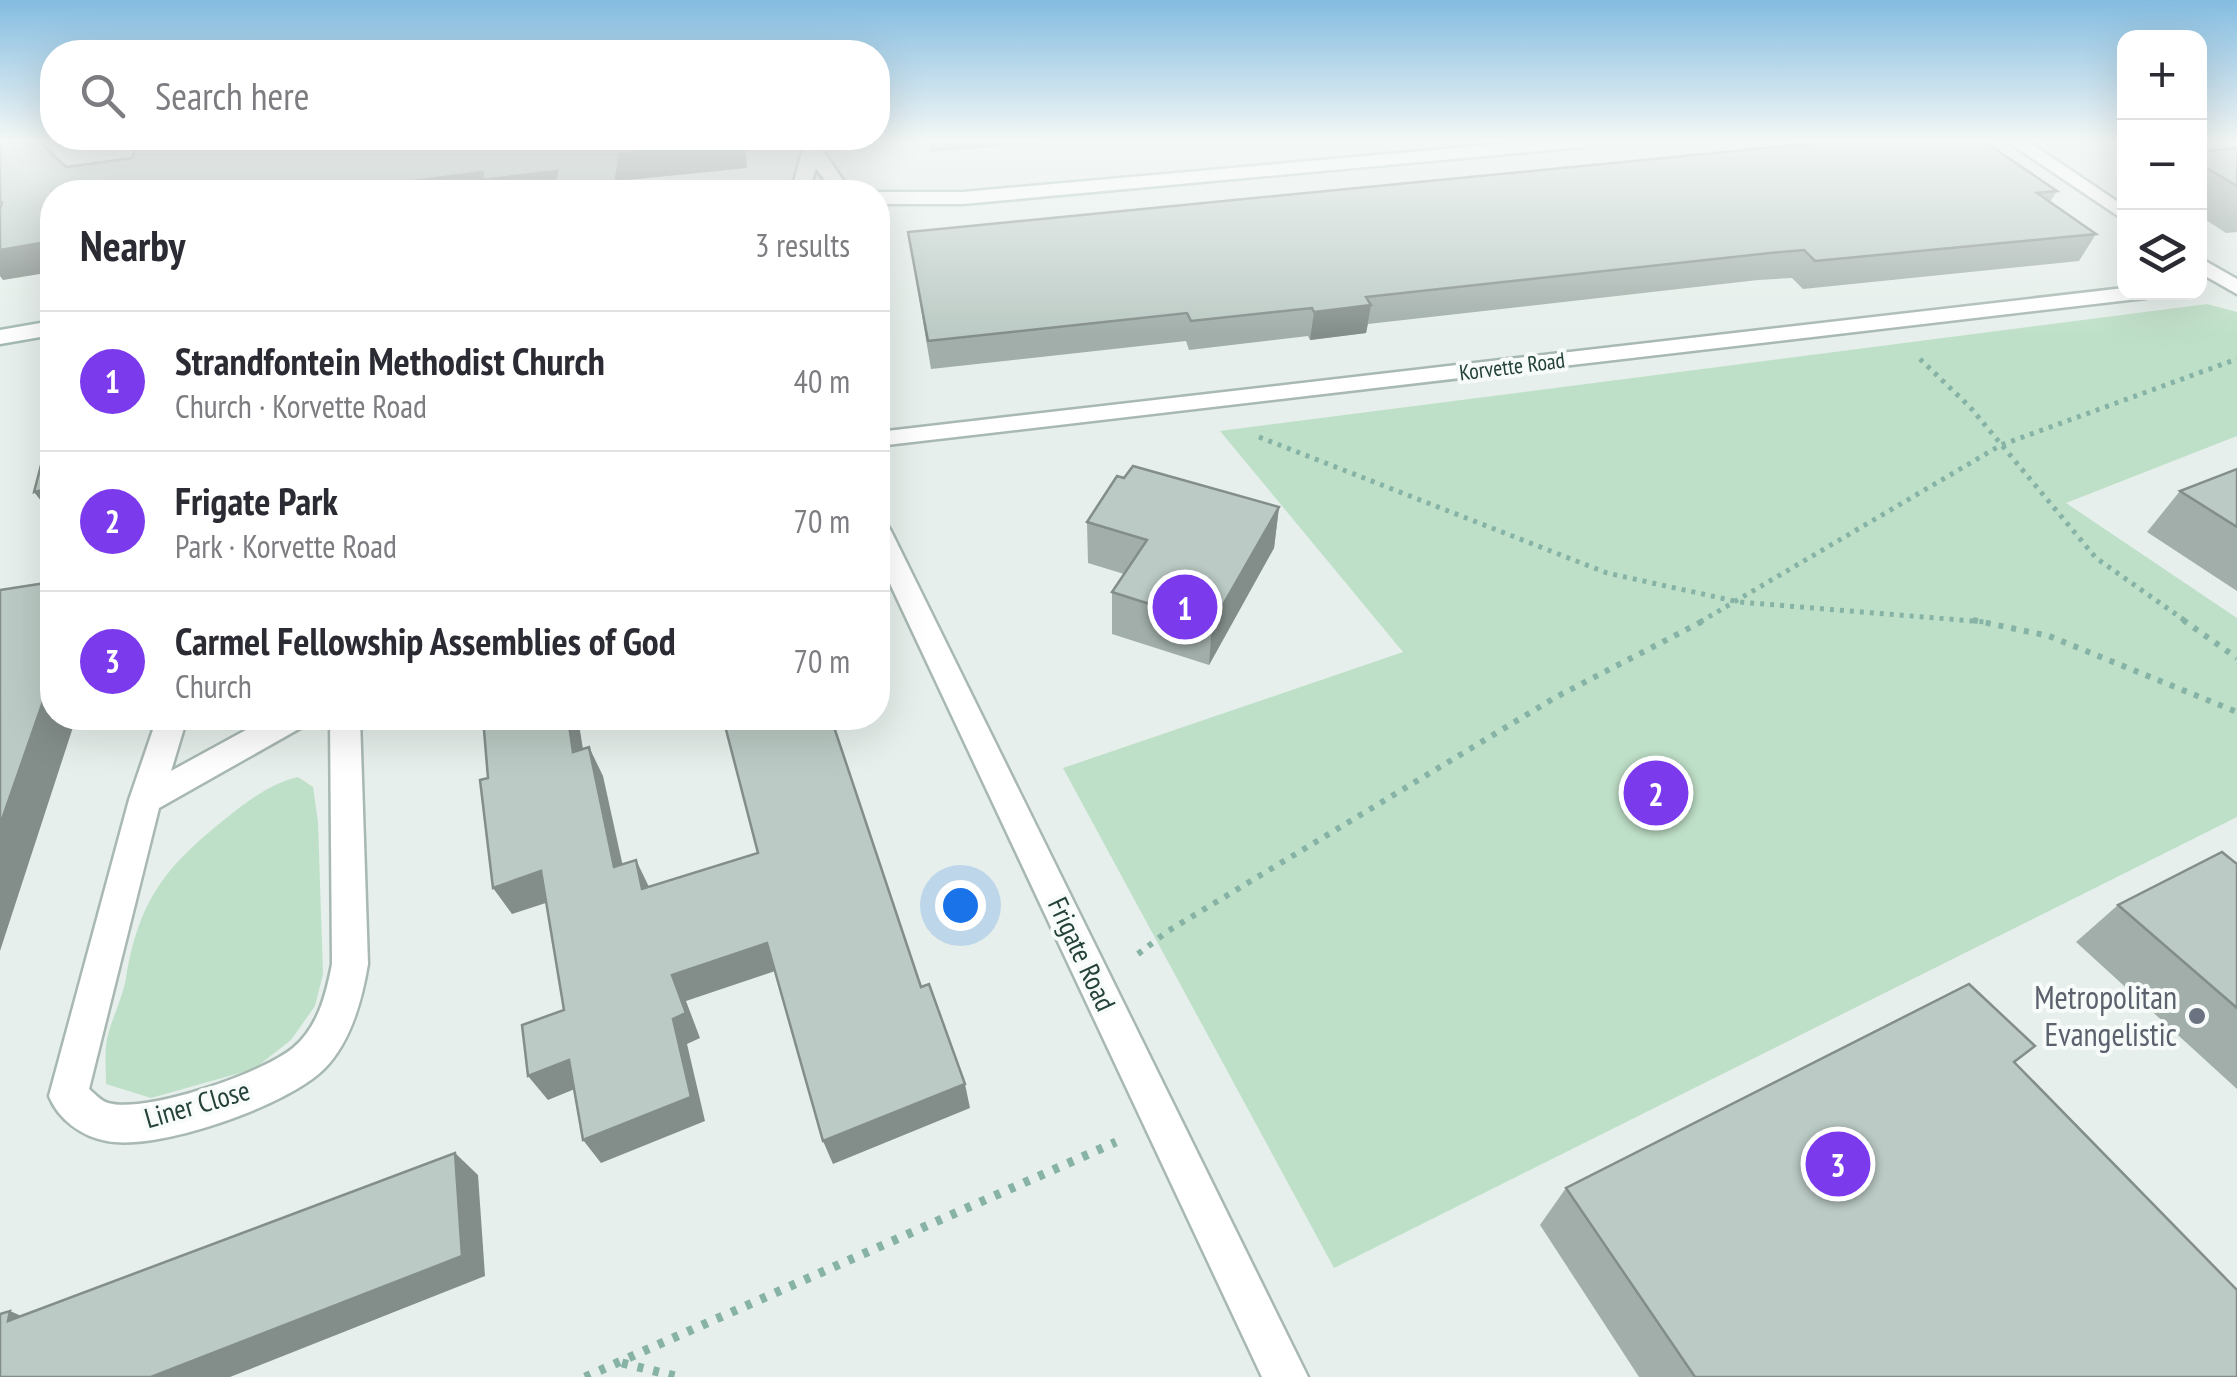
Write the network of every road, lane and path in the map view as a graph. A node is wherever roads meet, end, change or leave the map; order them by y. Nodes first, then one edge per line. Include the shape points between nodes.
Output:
1 (920, 206) edge
2 (890, 212) edge
3 (2207, 268) edge
4 (2234, 285) edge
5 (2207, 286) edge
6 (2117, 295) edge
7 (1883, 323) junction
8 (40, 330) edge
9 (0, 338) edge
10 (2237, 360) edge
11 (1199, 402) junction
12 (890, 439) edge
13 (2001, 445) junction
14 (890, 556) edge
15 (1740, 602) junction
16 (2237, 658) edge
17 (2237, 712) edge
18 (168, 730) edge
19 (270, 730) edge
20 (345, 730) edge
21 (145, 800) junction
22 (1098, 985) junction
23 (1158, 1123) junction
24 (621, 1363) junction
25 (586, 1377) edge
26 (679, 1377) edge
27 (1286, 1377) edge

1 - 2 street
3 - 4 street
4 - 5 street
6 - 7 street, Korvette Road
7 - 11 street, Korvette Road
7 - 13 path
8 - 9 street
10 - 13 path
11 - 12 street, Korvette Road
11 - 15 path via 1225,424 1607,572
13 - 15 path
13 - 16 path via 2096,558
14 - 22 street, Frigate Road
15 - 17 path via 1969,619 2049,636
15 - 22 path via 1556,698 1168,931
18 - 21 street, Liner Close
19 - 21 street
20 - 21 street, Liner Close via 350,964 332,1028 306,1062 257,1088 210,1106 108,1123 68,1096
22 - 23 street, Frigate Road
23 - 24 path
23 - 27 street, Frigate Road
24 - 25 path
24 - 26 path

